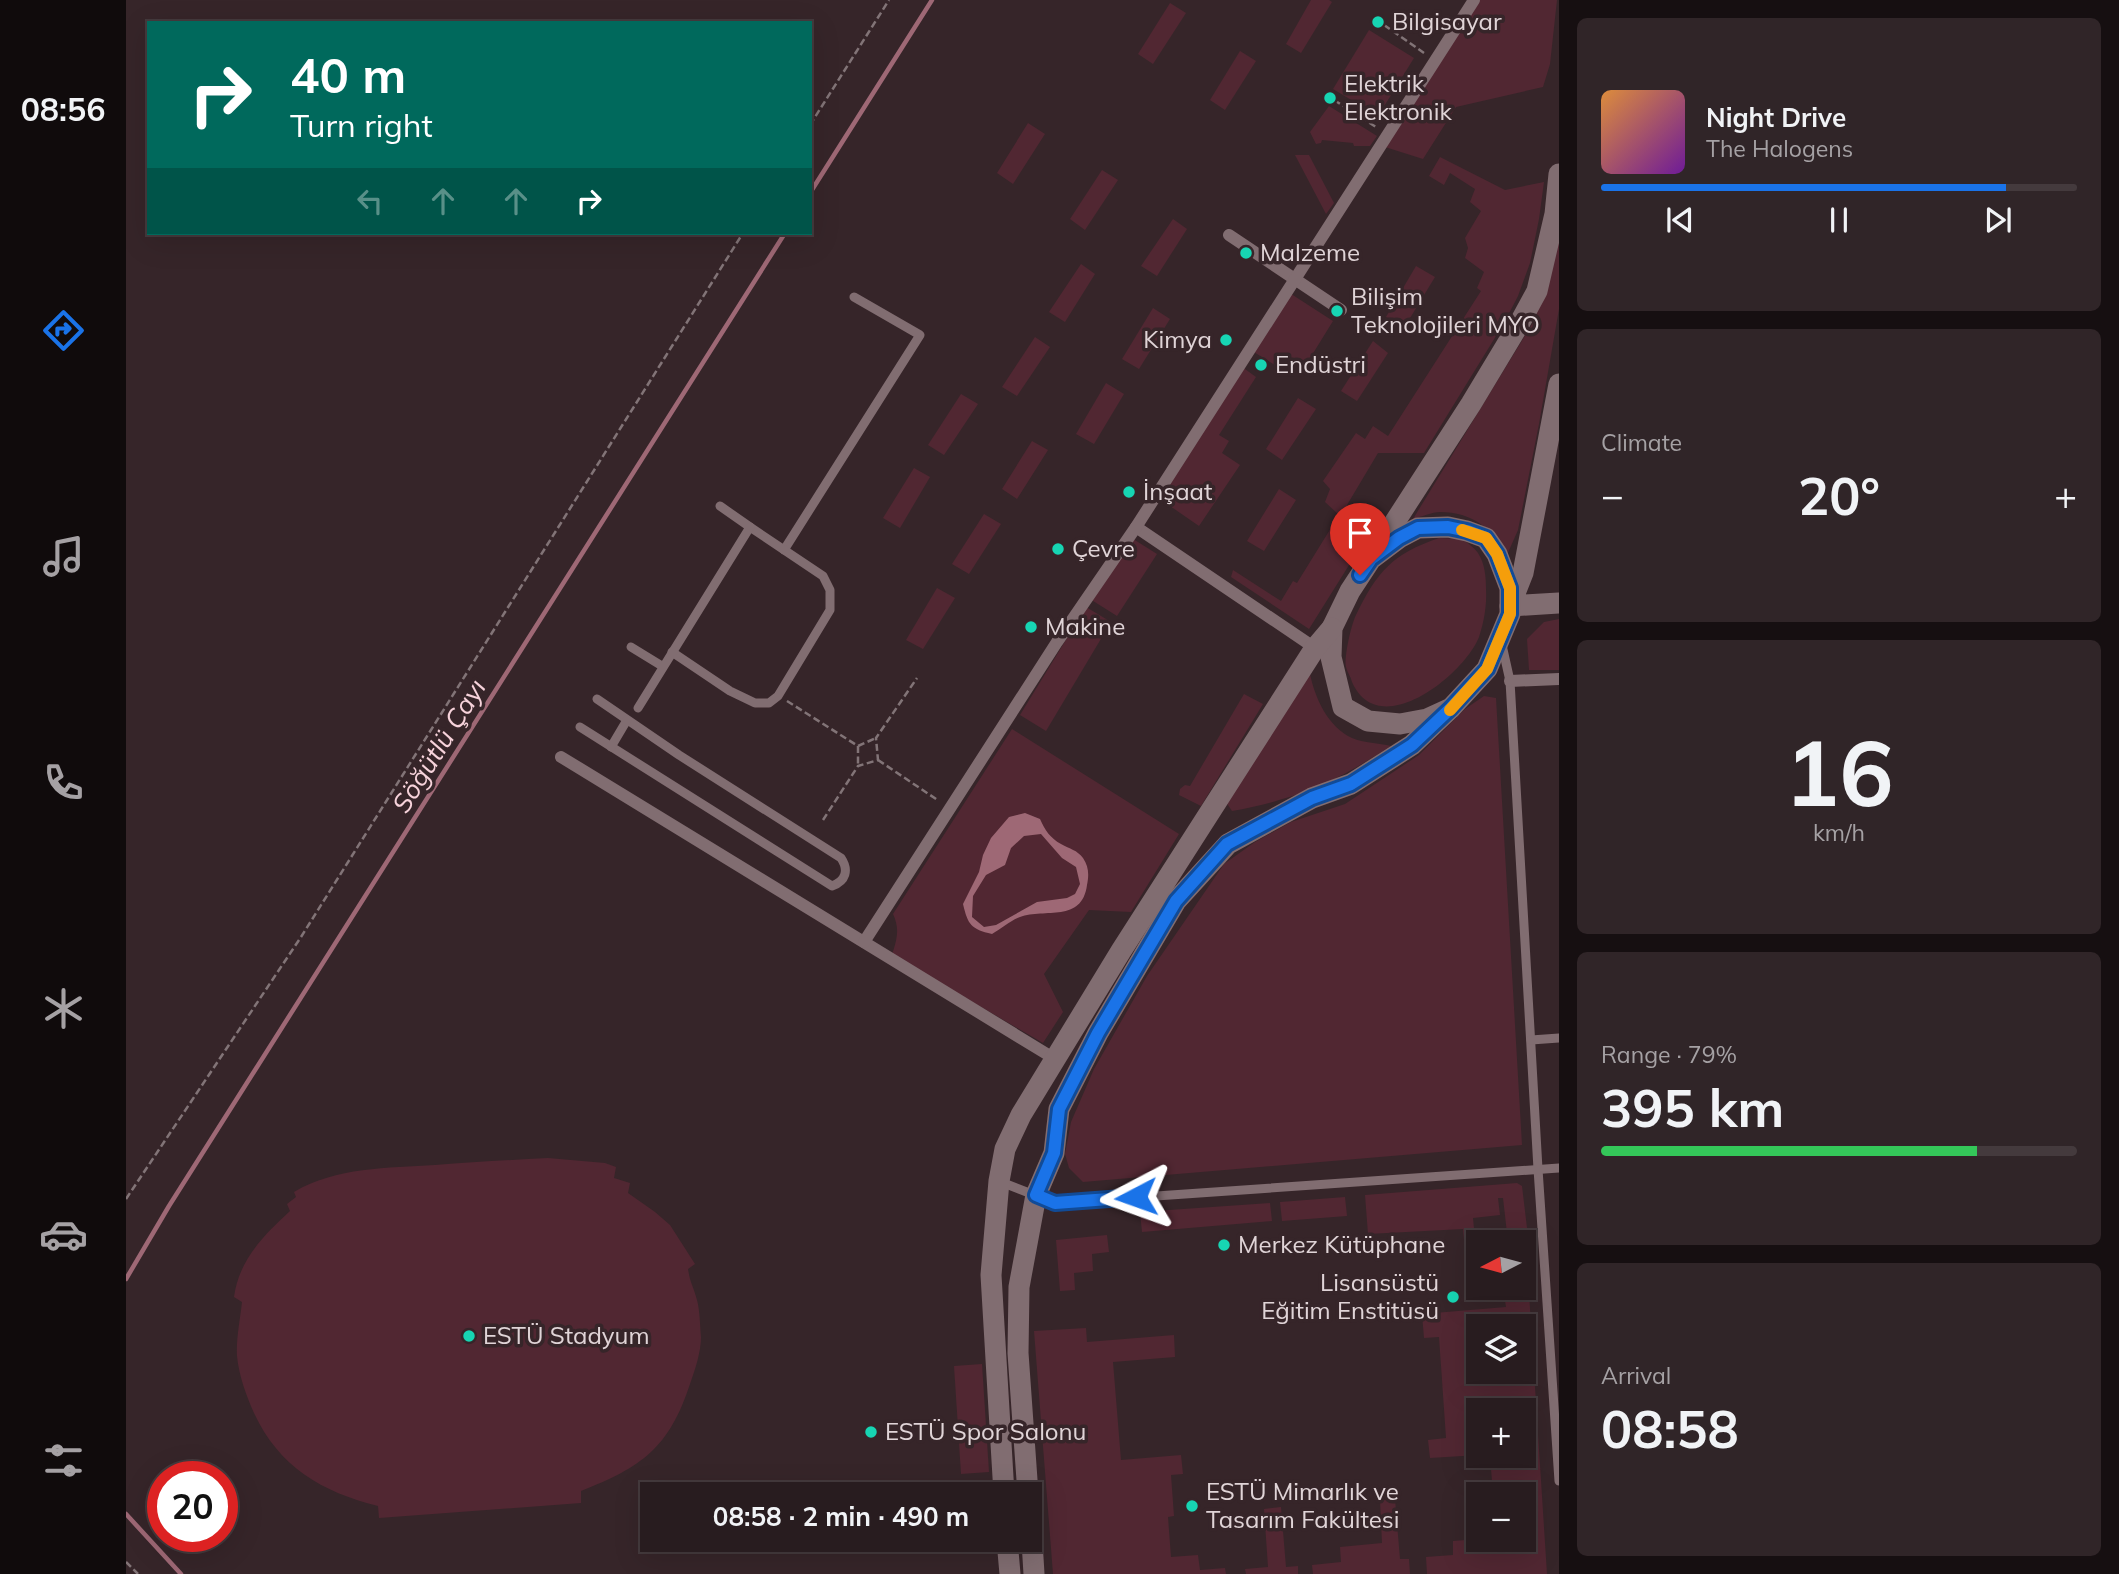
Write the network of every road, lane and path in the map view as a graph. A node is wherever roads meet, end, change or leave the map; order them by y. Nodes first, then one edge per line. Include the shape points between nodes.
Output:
1 (889, 0) edge
2 (1474, 0) edge
3 (1384, 25) dead end
4 (1436, 60) junction
5 (1334, 100) dead end
6 (812, 122) edge
7 (1388, 134) junction
8 (1559, 174) edge
9 (742, 235) edge
10 (1228, 235) dead end
11 (1295, 279) junction
12 (854, 297) dead end
13 (1341, 310) dead end
14 (1559, 384) edge
15 (720, 506) dead end
16 (750, 527) junction
17 (1136, 527) junction
18 (785, 550) junction
19 (1371, 559) junction
20 (1559, 603) edge
21 (1510, 606) junction
22 (1332, 628) junction
23 (1501, 637) junction
24 (631, 647) dead end
25 (1315, 648) junction
26 (672, 652) junction
27 (662, 666) junction
28 (917, 678) dead end
29 (1559, 680) edge
30 (1510, 681) junction
31 (778, 696) junction
32 (597, 699) dead end
33 (638, 708) dead end
34 (1451, 708) junction
35 (627, 720) junction
36 (580, 727) dead end
37 (876, 738) junction
38 (858, 746) junction
39 (611, 747) junction
40 (561, 757) dead end
41 (878, 760) junction
42 (858, 766) junction
43 (950, 808) junction
44 (823, 820) dead end
45 (864, 942) junction
46 (1559, 1038) edge
47 (1531, 1040) junction
48 (1055, 1059) junction
49 (1559, 1168) edge
50 (1538, 1169) junction
51 (999, 1181) junction
52 (1036, 1195) junction
53 (126, 1199) edge
54 (1559, 1481) edge
55 (1002, 1482) edge
56 (1027, 1482) edge
57 (1008, 1552) edge
58 (1033, 1552) edge
59 (126, 1562) edge
60 (138, 1574) edge
61 (1010, 1574) edge
62 (1034, 1574) edge

1 - 6 path
2 - 4 street
3 - 4 path
4 - 7 street
5 - 7 path
7 - 11 street
8 - 19 street via 1537,291
9 - 53 path via 301,937
10 - 11 street
11 - 13 street
11 - 17 street
12 - 18 lane via 920,335
14 - 21 street via 1523,573
15 - 16 lane
16 - 18 lane
16 - 26 lane
17 - 25 street
17 - 43 street
18 - 31 lane via 823,576 830,590 830,610
19 - 21 street via 1418,528 1467,531 1486,538 1497,554 1510,588
19 - 22 street
20 - 21 street
21 - 23 street
22 - 25 street
22 - 34 street via 1331,657 1343,707 1368,721 1400,724
23 - 30 lane
23 - 34 street via 1487,669
24 - 27 lane
25 - 48 street
26 - 27 lane
26 - 31 lane via 755,704 769,703
27 - 33 lane
28 - 37 path
29 - 30 street
30 - 47 lane
31 - 38 path
32 - 35 lane
34 - 52 street via 1412,745 1351,784 1312,798 1227,844 1176,901 1059,1109 1054,1153
35 - 39 lane
35 - 39 lane via 841,858 845,877 832,886
36 - 39 lane
37 - 38 path
37 - 41 path
38 - 42 path
40 - 45 street
41 - 42 path
41 - 43 path
42 - 44 path
43 - 45 street
45 - 48 street
46 - 47 lane
47 - 50 lane
48 - 51 street via 1005,1149
49 - 50 lane
50 - 52 lane via 1055,1203
50 - 54 lane
51 - 52 lane
51 - 55 street via 991,1275
52 - 56 street via 1019,1287 1018,1353
57 - 61 street
58 - 62 street
59 - 60 path

